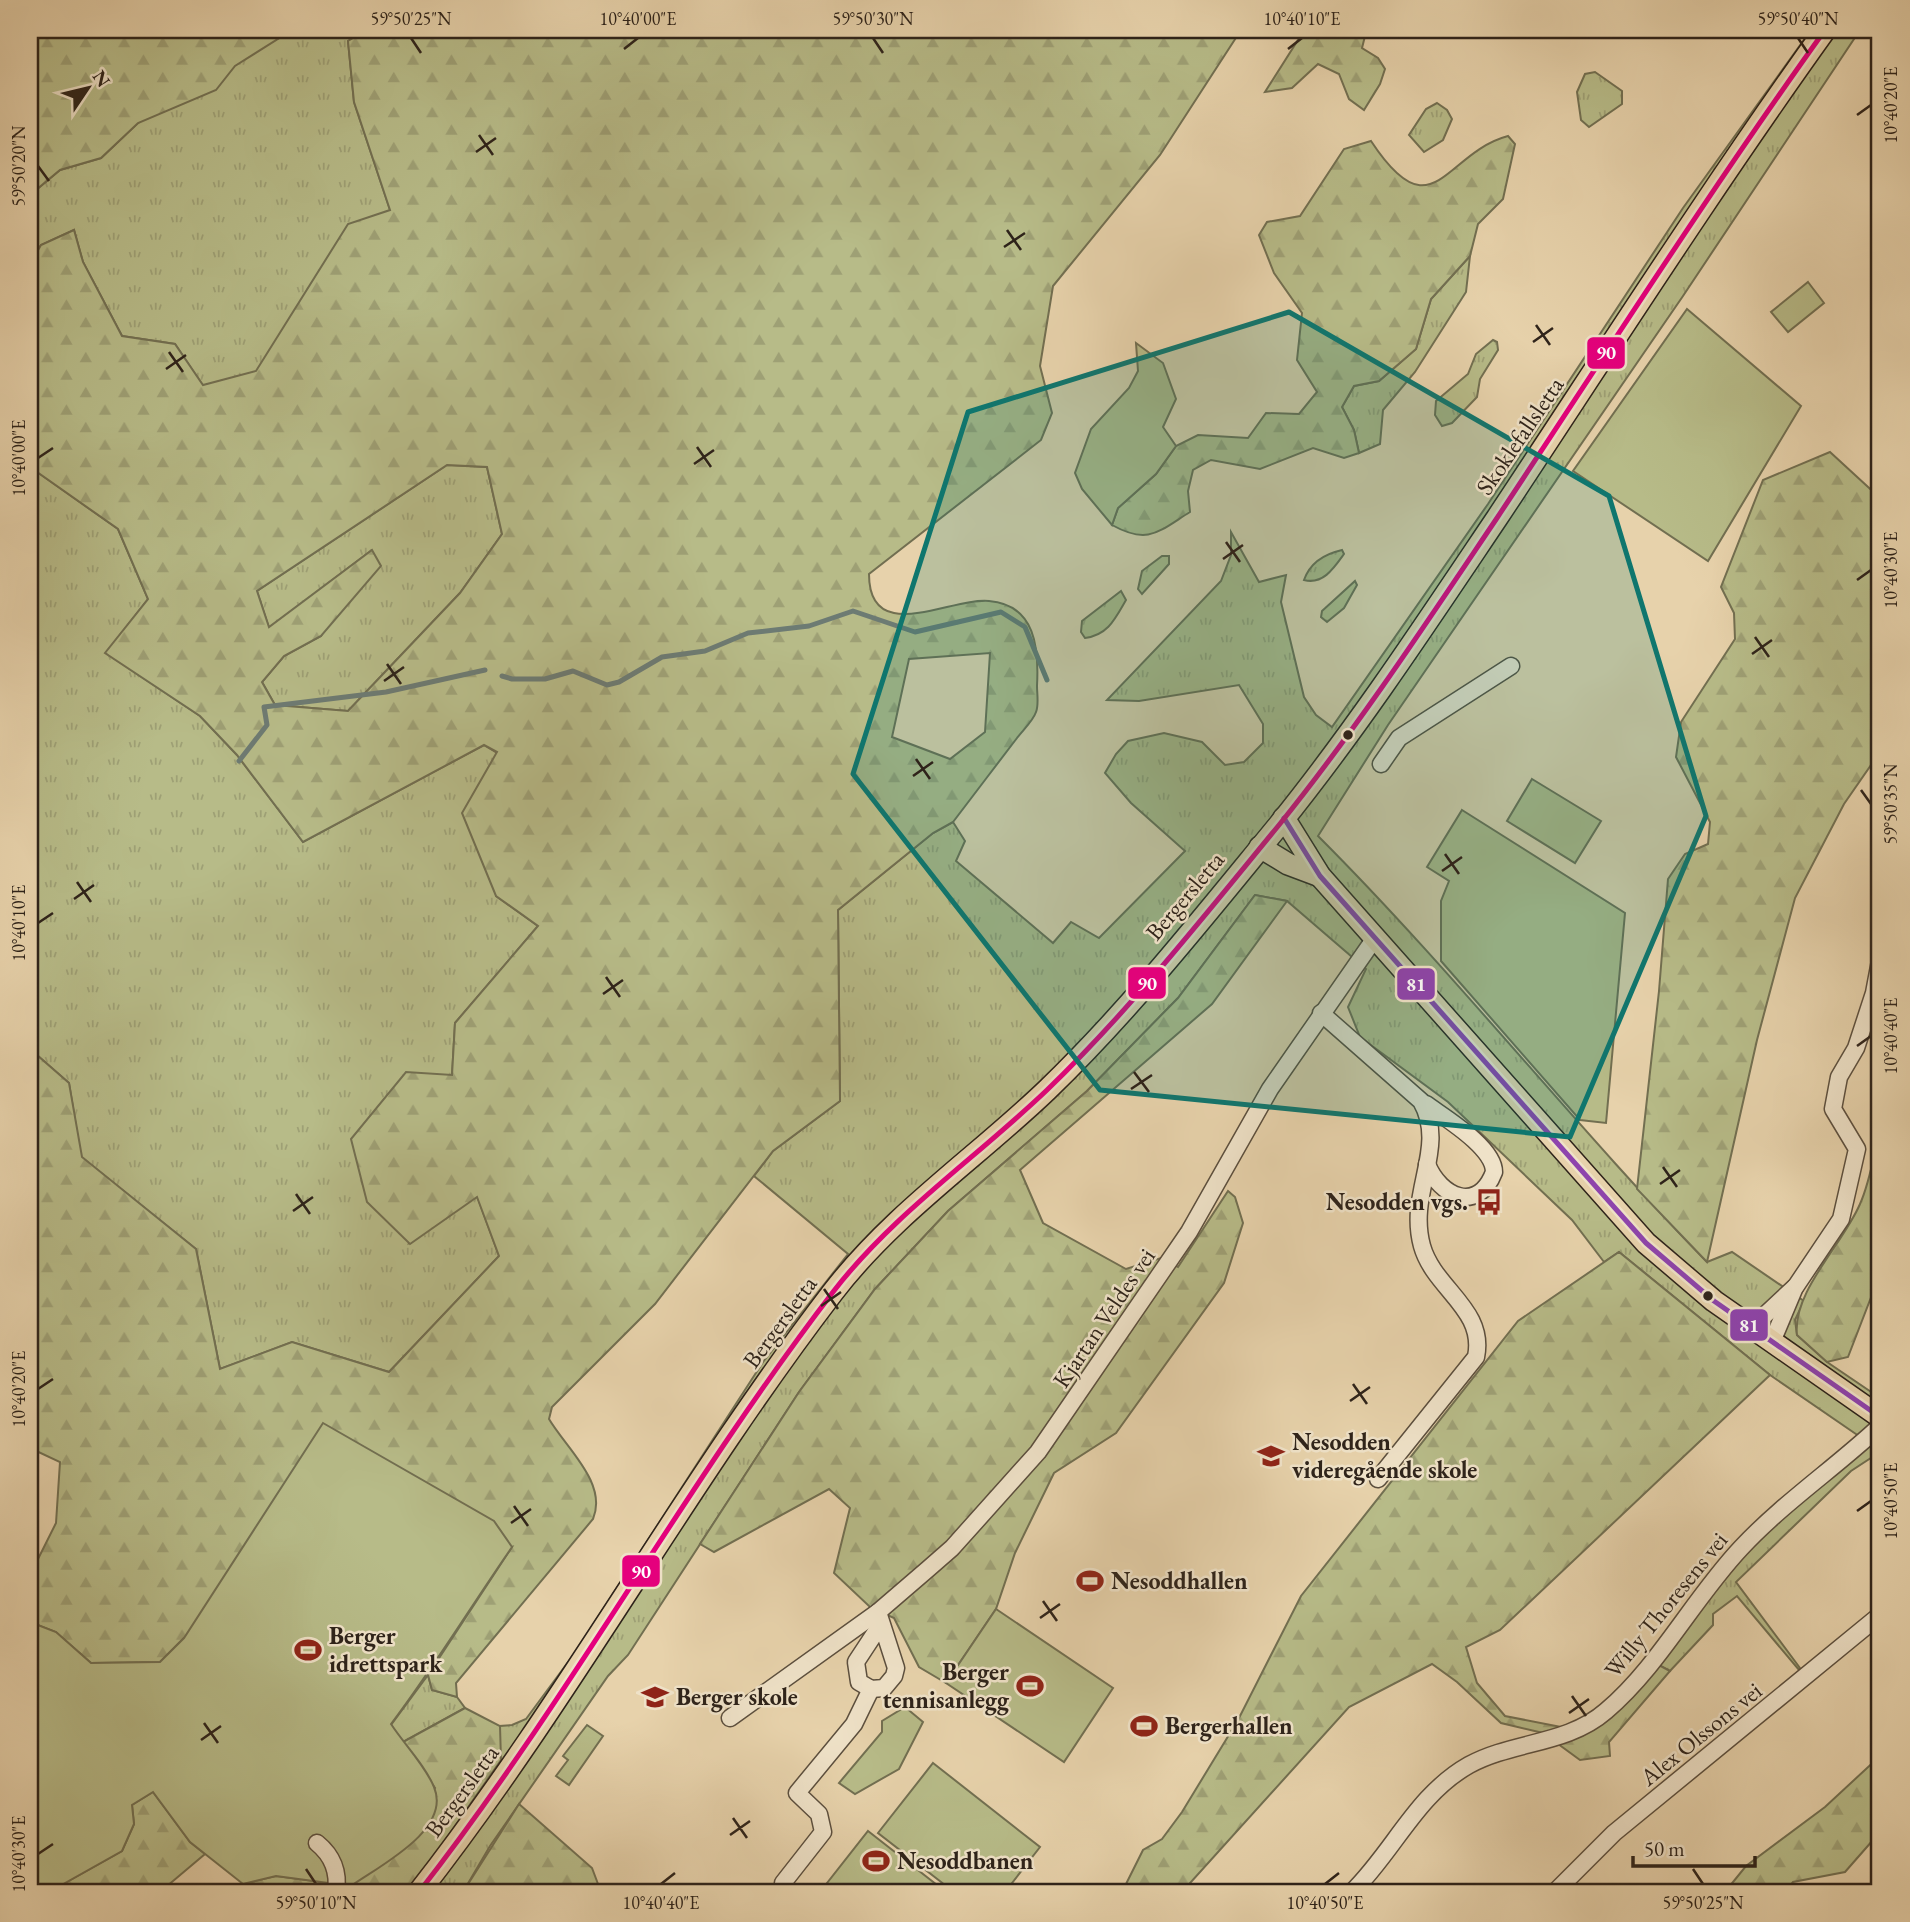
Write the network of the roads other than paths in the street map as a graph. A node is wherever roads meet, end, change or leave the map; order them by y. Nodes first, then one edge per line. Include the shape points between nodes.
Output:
1 (1825, 30) edge
2 (1511, 666) dead end
3 (1381, 764) dead end
4 (1273, 832) junction
5 (1320, 876) junction
6 (1375, 938) junction
7 (1880, 961) edge
8 (1321, 1013) junction
9 (1421, 1101) junction
10 (1427, 1164) junction
11 (1796, 1286) junction
12 (1751, 1328) junction
13 (1772, 1342) junction
14 (1880, 1417) edge
15 (1880, 1426) edge
16 (1378, 1479) dead end
17 (1880, 1615) edge
18 (880, 1618) junction
19 (871, 1689) junction
20 (730, 1718) dead end
21 (317, 1843) dead end
22 (783, 1883) dead end
23 (336, 1892) edge
24 (419, 1892) edge
25 (1352, 1892) edge
26 (1555, 1892) edge

1 - 4 main road, Skoklefallsletta via 1423,629
2 - 3 street via 1399,738
4 - 5 main road
4 - 5 main road via 1288,864
4 - 24 main road, Bergersletta via 1076,1061 886,1233 839,1284 501,1782
5 - 6 main road
6 - 8 street, Kjartan Veldes vei
6 - 12 main road via 1646,1242 1678,1273
7 - 11 street via 1856,1048 1839,1077 1833,1109 1857,1149 1841,1219
8 - 9 street
8 - 18 street, Kjartan Veldes vei via 1270,1089 1189,1232 1051,1436 952,1548
9 - 10 street via 1430,1117 1432,1135
9 - 10 street via 1480,1146 1492,1160 1494,1172 1479,1192 1457,1196 1433,1180
10 - 16 street via 1417,1204 1422,1245 1426,1258 1477,1330 1478,1350 1460,1379
11 - 12 street
11 - 13 street
12 - 13 main road
13 - 14 main road
15 - 25 street, Willy Thoresens vei via 1741,1548 1628,1690 1605,1712 1575,1732 1487,1757 1439,1785
17 - 26 street, Alex Olssons vei via 1614,1833
18 - 19 street, Kjartan Veldes vei via 856,1662 859,1682
18 - 19 street via 896,1668 884,1688
18 - 20 street, Kjartan Veldes vei
19 - 22 street via 854,1724 797,1793 819,1814 823,1832
21 - 23 street via 335,1867

